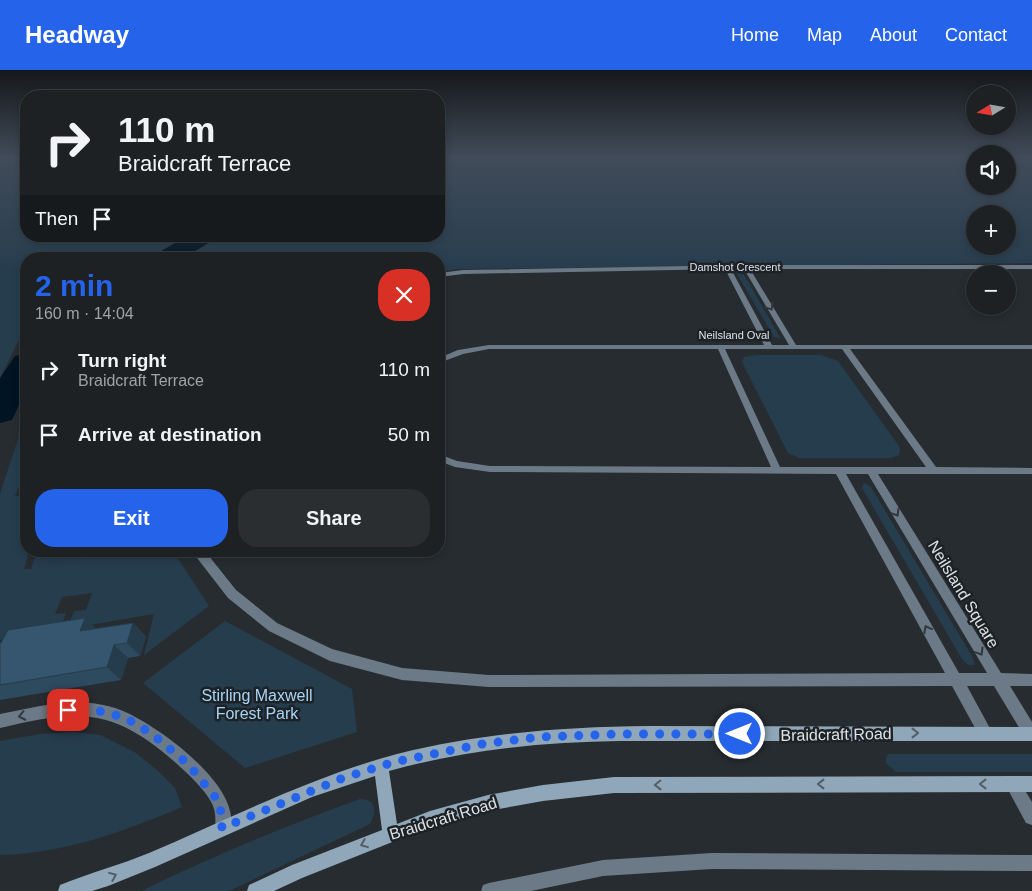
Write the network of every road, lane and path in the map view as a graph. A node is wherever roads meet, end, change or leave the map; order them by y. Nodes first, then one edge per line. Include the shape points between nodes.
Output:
1 (727, 267) junction
2 (746, 267) junction
3 (1032, 267) edge
4 (445, 274) edge
5 (1032, 347) edge
6 (721, 348) junction
7 (770, 348) junction
8 (794, 348) junction
9 (844, 348) junction
10 (445, 359) edge
11 (445, 460) edge
12 (777, 470) junction
13 (839, 471) junction
14 (871, 471) junction
15 (934, 471) junction
16 (1032, 471) edge
17 (203, 557) edge
18 (955, 679) junction
19 (997, 680) junction
20 (1032, 680) edge
21 (0, 721) edge
22 (985, 732) junction
23 (1031, 734) edge
24 (381, 766) junction
25 (1014, 784) junction
26 (1032, 784) edge
27 (1032, 817) edge
28 (222, 828) junction
29 (390, 834) junction
30 (1032, 863) edge
31 (66, 891) edge
32 (255, 891) edge
33 (489, 891) edge

1 - 2 street, Damshot Crescent
1 - 4 street, Damshot Crescent
1 - 7 street
2 - 3 street, Damshot Crescent
2 -> 8 street
5 - 9 street, Neilsland Oval
6 - 7 street, Neilsland Oval
6 - 10 street, Neilsland Oval via 488,347
6 - 12 street
7 - 8 street, Neilsland Oval
8 - 9 street, Neilsland Oval
9 - 15 street
11 - 12 street via 472,468 490,469
12 - 13 street
13 - 14 street
18 -> 13 street
14 - 15 street
14 -> 19 street, Neilsland Square
15 - 16 street
17 - 18 street via 232,594 273,627 330,655 402,674 489,681
18 - 19 street
18 - 22 street
19 - 20 street
19 - 23 street, Neilsland Square
28 -> 21 street via 220,803 188,764 152,734 129,720 107,712 87,710 52,711
22 - 23 street, Braidcraft Road
24 -> 22 street, Braidcraft Road via 482,744 540,737
24 - 28 street, Braidcraft Road via 343,778
24 - 29 street
25 - 26 street, Braidcraft Road
25 - 27 street
25 -> 29 street, Braidcraft Road via 614,785 488,803
31 -> 28 street, Braidcraft Road via 103,880
29 -> 32 street, Braidcraft Road
30 - 33 street via 712,861 603,868

